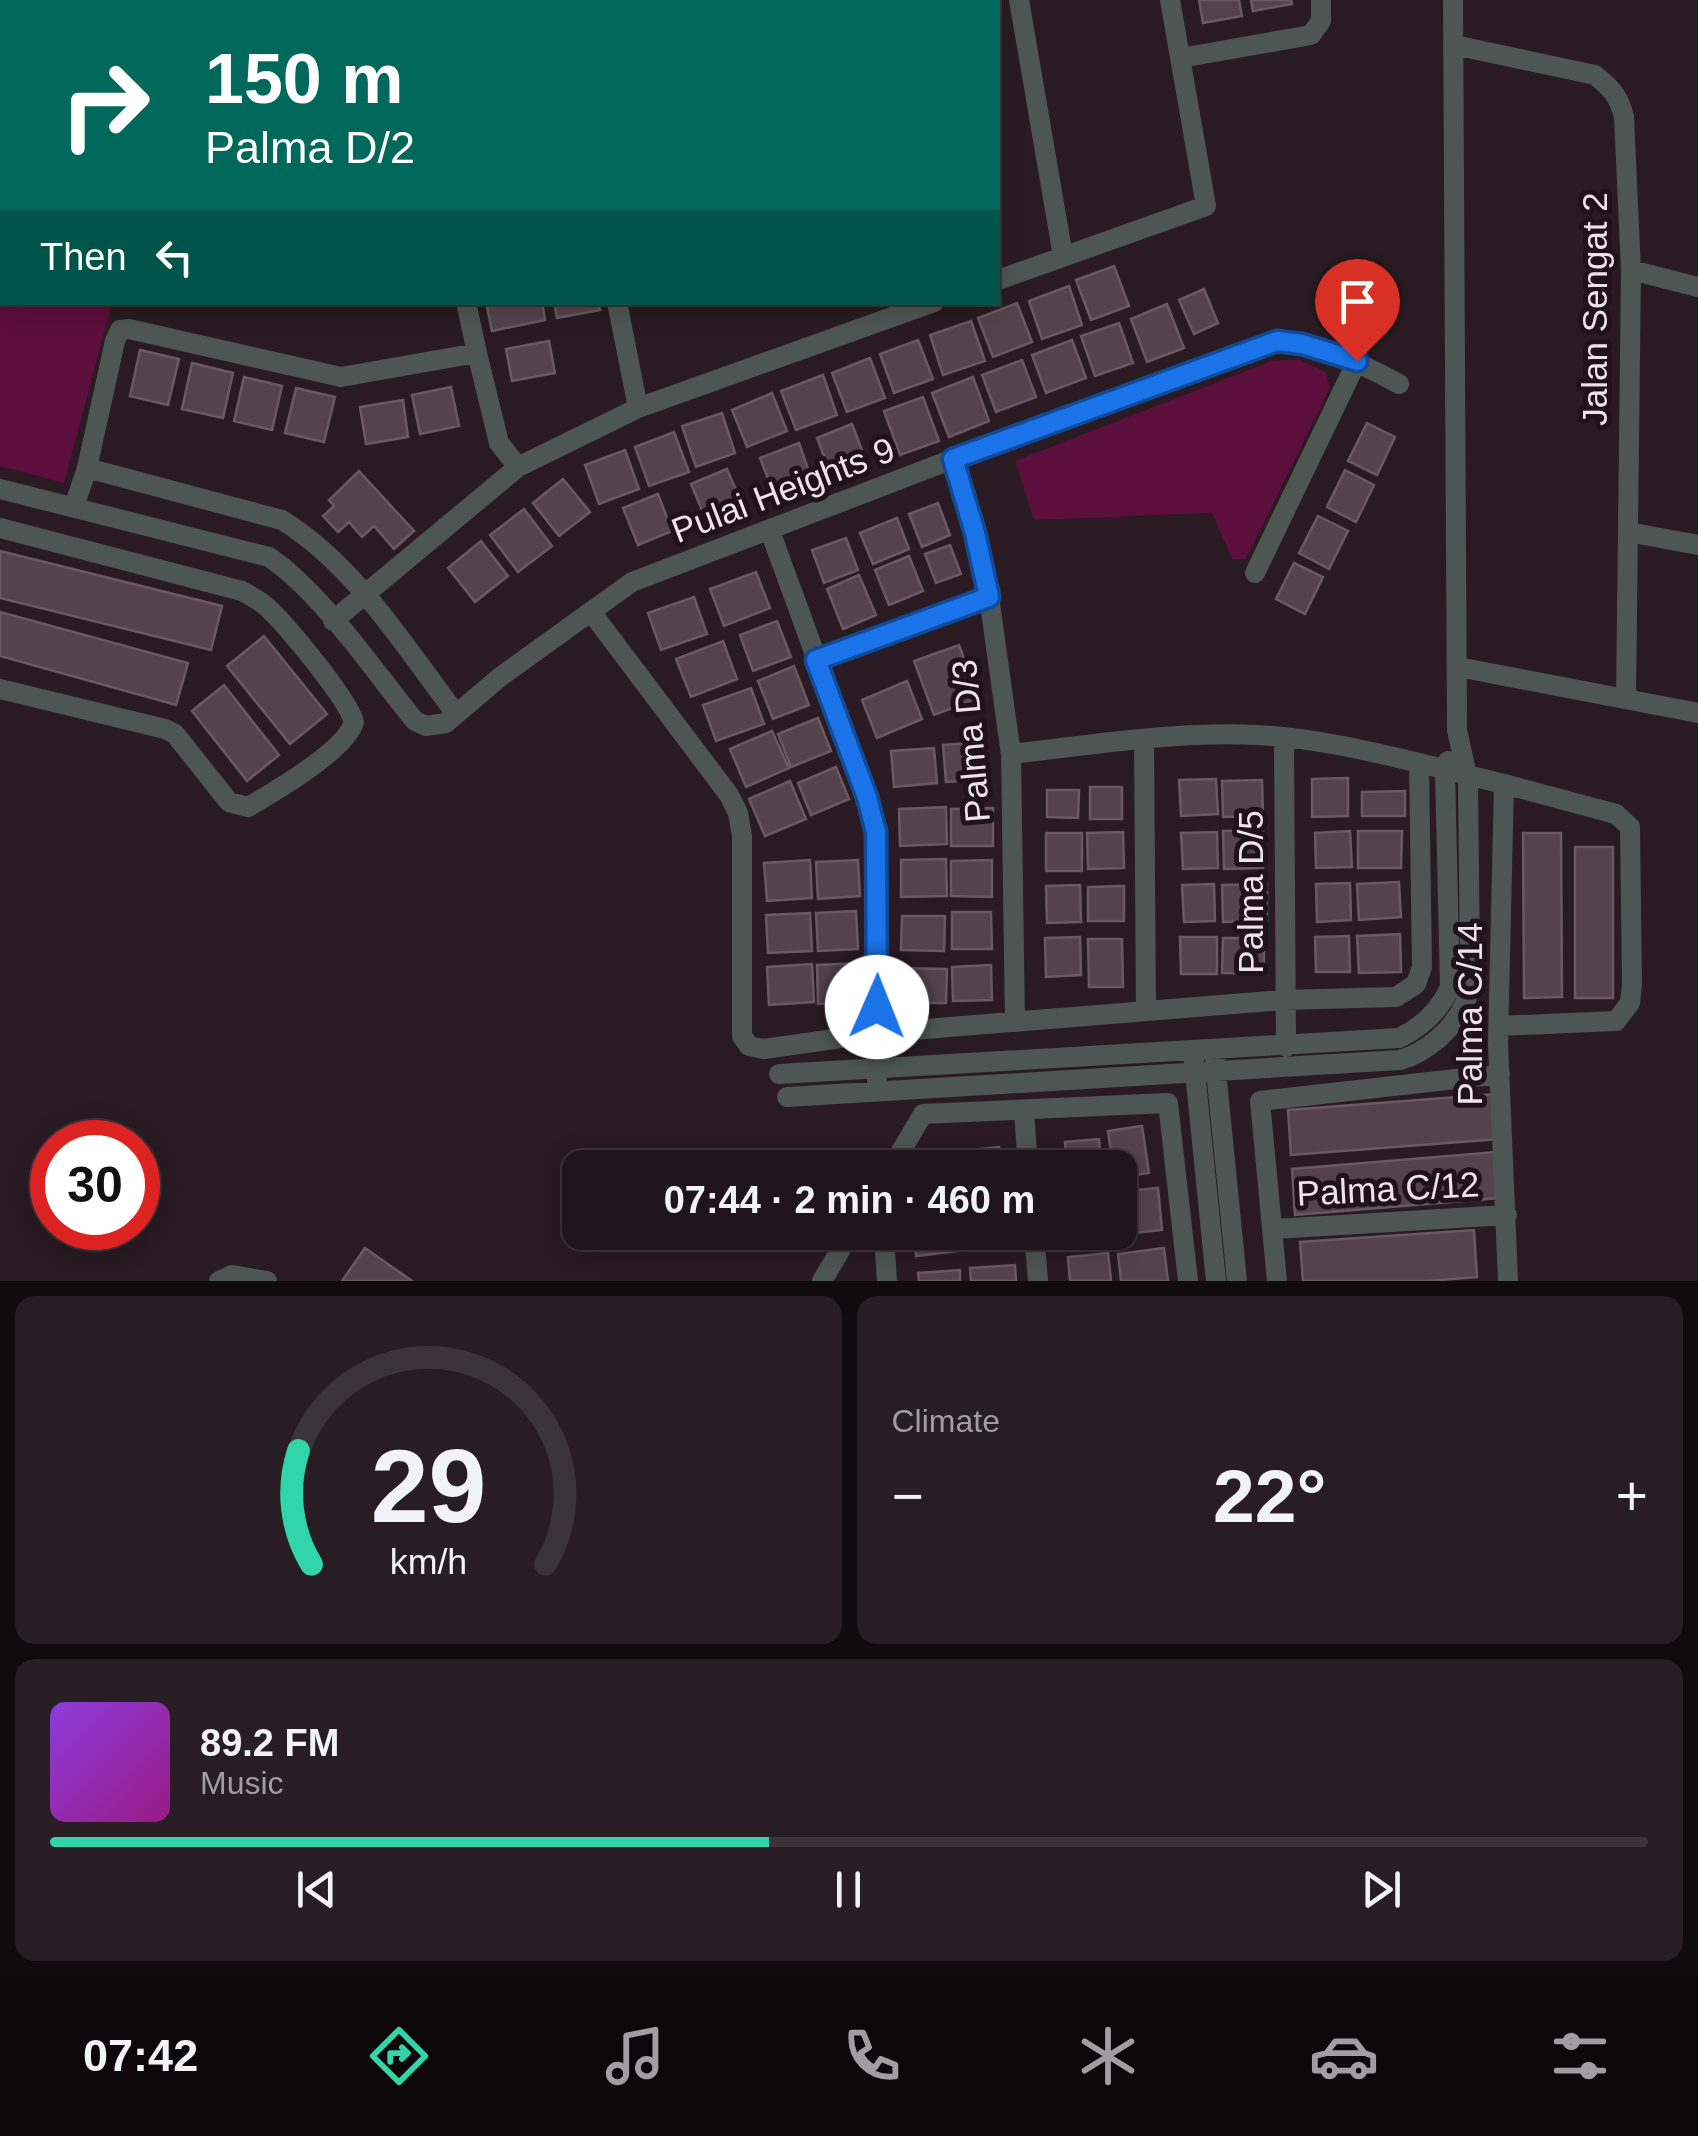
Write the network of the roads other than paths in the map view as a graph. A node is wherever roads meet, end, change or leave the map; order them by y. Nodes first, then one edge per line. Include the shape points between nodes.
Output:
1 (1018, 0) edge
2 (1170, 0) edge
3 (1322, 0) edge
4 (1453, 0) edge
5 (1454, 45) junction
6 (1182, 58) junction
7 (1063, 256) junction
8 (1632, 270) junction
9 (1000, 279) edge
10 (1698, 287) edge
11 (467, 305) edge
12 (619, 305) edge
13 (926, 305) edge
14 (477, 353) junction
15 (1357, 361) junction
16 (1399, 384) dead end
17 (638, 408) junction
18 (953, 459) junction
19 (518, 467) junction
20 (87, 468) junction
21 (0, 488) edge
22 (74, 508) junction
23 (0, 528) edge
24 (770, 532) junction
25 (1628, 532) junction
26 (1698, 545) edge
27 (1255, 573) dead end
28 (366, 596) junction
29 (989, 597) junction
30 (592, 613) junction
31 (333, 621) junction
32 (816, 660) junction
33 (1458, 667) junction
34 (0, 689) edge
35 (1626, 698) junction
36 (1698, 713) edge
37 (456, 714) junction
38 (1457, 730) junction
39 (1144, 738) junction
40 (1284, 738) junction
41 (1011, 754) junction
42 (1419, 764) junction
43 (1445, 770) junction
44 (1467, 775) junction
45 (1504, 784) junction
46 (1283, 1000) junction
47 (1146, 1011) junction
48 (1016, 1022) junction
49 (1499, 1026) junction
50 (876, 1033) junction
51 (1286, 1046) junction
52 (1204, 1049) junction
53 (877, 1068) junction
54 (1206, 1071) junction
55 (779, 1074) dead end
56 (1500, 1074) junction
57 (878, 1093) junction
58 (787, 1097) dead end
59 (1024, 1111) junction
60 (902, 1150) edge
61 (1027, 1150) edge
62 (1507, 1215) junction
63 (1274, 1229) junction
64 (840, 1250) edge
65 (1035, 1250) edge
66 (884, 1252) dead end
67 (225, 1278) edge
68 (266, 1281) edge
69 (822, 1281) edge
70 (887, 1281) edge
71 (1038, 1281) edge
72 (1188, 1281) edge
73 (1216, 1281) edge
74 (1237, 1281) edge
75 (1278, 1281) edge
76 (1508, 1281) edge

1 - 7 street
2 - 6 street
3 - 6 street via 1312,34
4 - 5 street
5 - 8 street, Jalan Sengat 2 via 1595,76 1613,89 1624,117
5 - 33 street
6 - 7 street via 1206,206
7 - 9 street
8 - 10 street
8 - 25 street, Jalan Sengat 2
11 - 14 street
12 - 17 street
13 - 17 street
14 - 19 street via 499,443
14 - 20 street via 341,376 120,330
15 - 16 street, Pulai Heights 9
15 - 18 street, Pulai Heights 9 via 1277,341
15 - 27 street
17 - 19 street
18 - 24 street, Pulai Heights 9
18 - 29 street, Palma D/3
19 - 28 street
20 - 22 street
20 - 28 street via 282,520
21 - 22 street
22 - 31 street via 268,557
23 - 34 street via 242,591 272,611 354,722 347,737 286,786 240,807 165,728
24 - 30 street, Pulai Heights 9 via 632,582
24 - 32 street
25 - 26 street
25 - 35 street, Jalan Sengat 2
28 - 31 street
28 - 37 street
29 - 32 street
29 - 41 street, Palma D/3
30 - 37 street, Pulai Heights 9
30 - 50 street via 738,813 742,1036 749,1046 764,1049
31 - 37 street via 415,721 426,726
32 - 50 street via 876,832
33 - 35 street
33 - 38 street
35 - 36 street
38 - 43 street
38 - 44 street
39 - 40 street
39 - 41 street
39 - 47 street
40 - 42 street
40 - 46 street, Palma D/5
41 - 48 street, Palma D/3
42 - 43 street
42 - 46 street via 1422,967 1416,984 1396,997
43 - 44 street
43 - 51 street via 1452,960 1443,1002 1399,1038
44 - 45 street
44 - 54 street via 1470,971 1456,1018 1416,1056 1400,1060
45 - 49 street, Palma C/14
45 - 49 street via 1616,814 1630,827 1632,984 1630,1003 1616,1021
46 - 47 street
46 - 51 street, Palma D/5
47 - 48 street
48 - 50 street
49 - 56 street, Palma C/14
50 - 53 street
51 - 52 street
52 - 53 street
52 - 54 street
53 - 55 street
53 - 57 street
54 - 57 street
54 - 73 street
54 - 74 street
56 - 62 street, Palma C/14
56 - 63 street via 1260,1102
57 - 58 street
59 - 60 street via 923,1114
59 - 61 street
59 - 72 street via 1168,1104
62 - 63 street, Palma C/12
62 - 76 street, Palma C/14
63 - 75 street
64 - 69 street
65 - 71 street
66 - 70 street
67 - 68 street

